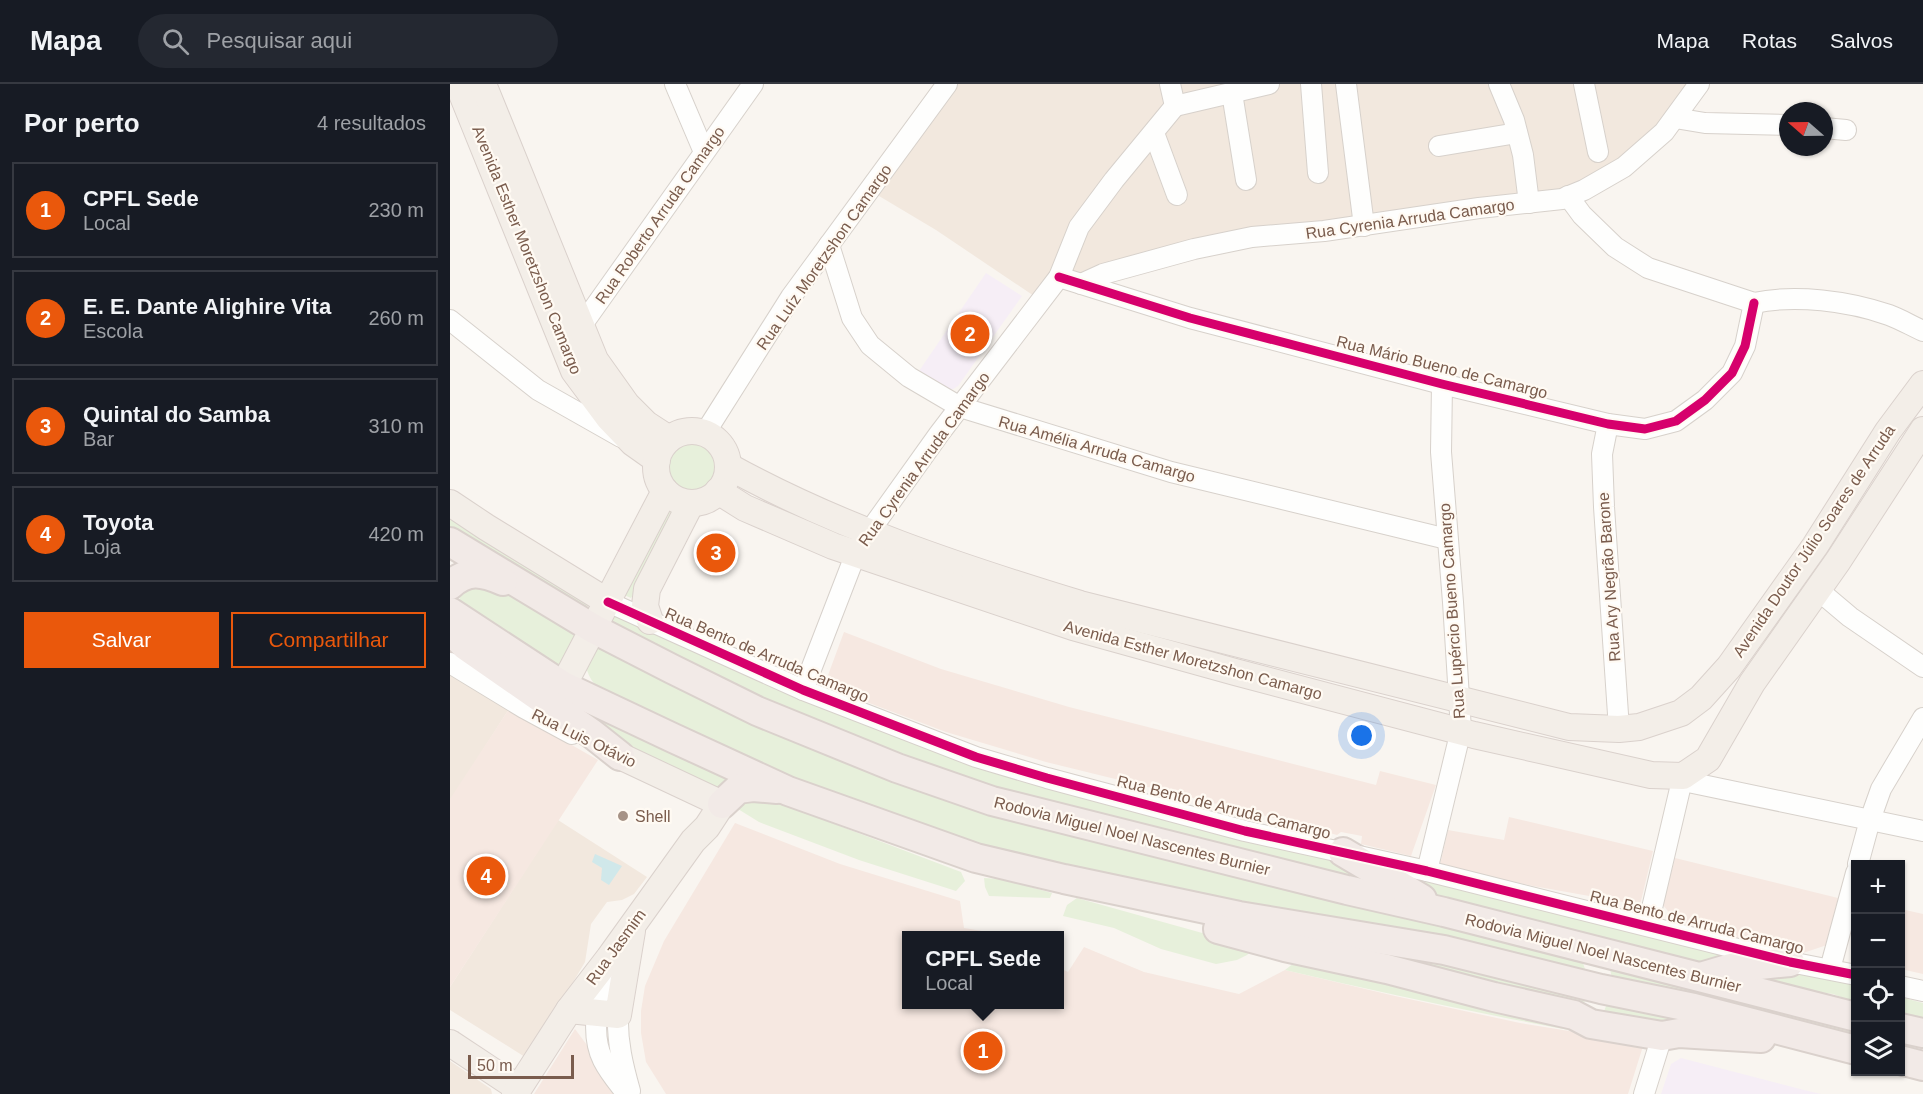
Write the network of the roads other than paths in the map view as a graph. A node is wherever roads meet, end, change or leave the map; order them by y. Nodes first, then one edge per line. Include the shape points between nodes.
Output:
1 (675, 84) edge
2 (753, 84) edge
3 (947, 84) edge
4 (1170, 84) edge
5 (1269, 84) edge
6 (1311, 84) edge
7 (1346, 84) edge
8 (1499, 84) edge
9 (1584, 84) edge
10 (1698, 84) edge
11 (1232, 93) junction
12 (469, 95) edge
13 (1176, 106) junction
14 (1675, 118) junction
15 (1779, 125) edge
16 (1833, 129) edge
17 (1846, 130) dead end
18 (1154, 133) junction
19 (1517, 133) junction
20 (1439, 146) dead end
21 (704, 152) junction
22 (1599, 152) dead end
23 (1318, 173) dead end
24 (1246, 180) dead end
25 (1177, 195) dead end
26 (1568, 196) junction
27 (1529, 203) junction
28 (1364, 226) junction
29 (829, 245) junction
30 (1059, 277) junction
31 (1081, 284) junction
32 (1754, 303) junction
33 (450, 320) edge
34 (1923, 331) edge
35 (572, 334) junction
36 (574, 371) junction
37 (1442, 384) junction
38 (1923, 384) edge
39 (538, 390) junction
40 (960, 407) junction
41 (1608, 424) junction
42 (1923, 430) edge
43 (705, 433) junction
44 (633, 443) junction
45 (663, 450) junction
46 (728, 466) junction
47 (665, 491) junction
48 (718, 491) junction
49 (450, 503) edge
50 (691, 503) junction
51 (1447, 539) junction
52 (450, 542) edge
53 (863, 543) junction
54 (450, 585) edge
55 (1818, 590) junction
56 (549, 602) junction
57 (608, 602) junction
58 (450, 612) edge
59 (650, 621) junction
60 (594, 629) junction
61 (450, 630) edge
62 (450, 663) edge
63 (1923, 667) edge
64 (563, 686) junction
65 (803, 690) junction
66 (1458, 699) junction
67 (1693, 704) junction
68 (1923, 718) edge
69 (1629, 728) junction
70 (1461, 730) junction
71 (1713, 750) junction
72 (620, 756) junction
73 (1627, 770) junction
74 (1683, 776) junction
75 (1725, 788) junction
76 (691, 791) junction
77 (788, 791) junction
78 (722, 804) junction
79 (1870, 820) junction
80 (1923, 831) edge
81 (693, 841) junction
82 (1343, 852) junction
83 (1859, 860) edge
84 (1427, 871) junction
85 (1064, 879) junction
86 (1851, 891) edge
87 (1444, 912) junction
88 (633, 924) junction
89 (1648, 925) junction
90 (1576, 946) junction
91 (609, 958) junction
92 (1790, 962) junction
93 (1830, 969) junction
94 (1851, 974) edge
95 (1699, 977) junction
96 (1905, 987) edge
97 (1601, 989) junction
98 (1923, 992) edge
99 (569, 1010) junction
100 (608, 1014) junction
101 (1574, 1015) junction
102 (1851, 1016) edge
103 (1905, 1029) edge
104 (1923, 1034) edge
105 (1662, 1036) junction
106 (1811, 1040) junction
107 (450, 1043) edge
108 (1851, 1049) edge
109 (1905, 1061) edge
110 (1923, 1066) edge
111 (517, 1091) edge
112 (628, 1094) edge
113 (1644, 1094) edge

1 - 21 street
2 - 21 street, Rua Roberto Arruda Camargo
3 - 29 street, Rua Luíz Moretzshon Camargo
4 - 13 street
5 - 11 street
6 - 23 street
7 - 28 street
8 - 19 street
9 - 22 street
10 - 14 street, Rua Cyrenia Arruda Camargo
11 - 13 street
11 - 24 street
12 - 35 main road, Avenida Esther Moretzshon Camargo
13 - 18 street, Rua Cyrenia Arruda Camargo
14 - 15 street via 1705,123
14 - 26 street, Rua Cyrenia Arruda Camargo via 1624,167
16 - 17 street
18 - 25 street
18 - 30 street, Rua Cyrenia Arruda Camargo via 1079,227
19 - 20 street
19 - 27 street
21 - 35 street, Rua Roberto Arruda Camargo
26 - 27 street, Rua Cyrenia Arruda Camargo
26 - 32 street via 1615,247 1648,268
27 - 28 street, Rua Cyrenia Arruda Camargo
28 - 31 street, Rua Cyrenia Arruda Camargo via 1252,237 1103,274
29 - 40 street, Rua Amélia Arruda Camargo via 852,318 870,345 909,376
29 - 43 street, Rua Luíz Moretzshon Camargo via 791,297
30 - 31 street, Rua Mário Bueno de Camargo
30 - 40 street, Rua Cyrenia Arruda Camargo
31 - 37 street, Rua Mário Bueno de Camargo via 1190,318
32 - 34 street via 1821,299 1888,315
32 - 41 street, Rua Mário Bueno de Camargo via 1745,346 1732,373 1705,400 1676,421 1645,429
33 - 39 street
35 - 36 main road, Avenida Esther Moretzshon Camargo
35 - 45 main road, Avenida Esther Moretzshon Camargo
36 - 39 street via 556,388
36 - 44 main road, Avenida Esther Moretzshon Camargo
37 - 41 street, Rua Mário Bueno de Camargo
37 - 51 street, Rua Lupércio Bueno Camargo via 1441,452
38 - 67 main road, Avenida Doutor Júlio Soares de Arruda via 1729,667
39 - 44 street
40 - 51 street, Rua Amélia Arruda Camargo via 1172,472
40 - 53 street, Rua Cyrenia Arruda Camargo
41 - 69 street, Rua Ary Negrão Barone via 1602,454 1604,507
42 - 55 main road, Avenida Doutor Júlio Soares de Arruda
43 - 45 main road via 680,433
43 - 46 main road via 721,446
44 - 45 main road, Avenida Esther Moretzshon Camargo
45 - 47 main road via 656,471
46 - 48 main road
46 - 53 main road, Avenida Esther Moretzshon Camargo
47 - 50 main road via 676,500
47 - 57 main road
48 - 50 main road via 710,498
48 - 53 main road, Avenida Esther Moretzshon Camargo via 745,508 833,546
49 - 57 main road
50 - 59 main road via 647,589 645,606
51 - 66 street, Rua Lupércio Bueno Camargo
52 - 56 highway, Rodovia Miguel Noel Nascentes Burnier
53 - 65 street, Rua Cyrenia Arruda Camargo
53 - 66 main road, Avenida Esther Moretzshon Camargo via 1080,603
53 - 70 main road, Avenida Esther Moretzshon Camargo via 1007,606 1324,696
54 - 56 highway via 472,572 483,573
55 - 63 street
55 - 71 main road, Avenida Doutor Júlio Soares de Arruda via 1752,682
56 - 60 highway, Rodovia Miguel Noel Nascentes Burnier
57 - 59 street, Rua Bento de Arruda Camargo
57 - 60 main road
58 - 64 highway, Rodovia Miguel Noel Nascentes Burnier
59 - 65 street, Rua Bento de Arruda Camargo
60 - 64 main road
60 - 87 highway, Rodovia Miguel Noel Nascentes Burnier via 757,711 897,768 992,801
61 - 72 highway via 466,646
62 - 72 street, Rua Luis Otávio via 524,708
64 - 77 highway, Rodovia Miguel Noel Nascentes Burnier
65 - 82 street, Rua Bento de Arruda Camargo via 986,760 1245,831
66 - 69 main road, Avenida Esther Moretzshon Camargo via 1569,727
66 - 70 street, Rua Lupércio Bueno Camargo
67 - 69 main road, Avenida Doutor Júlio Soares de Arruda via 1681,713
67 - 71 main road via 1711,717 1715,725
68 - 79 street via 1881,789
69 - 73 main road via 1619,753
70 - 73 main road, Avenida Esther Moretzshon Camargo
70 - 84 street, Rua Lupércio Bueno Camargo
71 - 74 main road, Avenida Doutor Júlio Soares de Arruda
71 - 75 street via 1715,780
72 - 76 main road, Rua Luis Otávio
73 - 74 main road, Avenida Esther Moretzshon Camargo
74 - 75 street via 1693,783
74 - 89 street
75 - 79 street
76 - 78 main road, Rua Luis Otávio
76 - 81 main road via 700,813
77 - 78 highway via 738,789
77 - 85 highway, Rodovia Miguel Noel Nascentes Burnier via 976,858
78 - 81 main road, Rua Jasmim
79 - 80 street
79 - 83 street
81 - 88 main road, Rua Jasmim
82 - 84 street, Rua Bento de Arruda Camargo
82 - 87 highway
84 - 89 street, Rua Bento de Arruda Camargo
85 - 97 highway, Rodovia Miguel Noel Nascentes Burnier via 1239,916 1443,950
85 - 101 highway via 1070,892
86 - 93 street
87 - 90 highway, Rodovia Miguel Noel Nascentes Burnier
88 - 91 main road, Rua Jasmim
88 - 100 main road
89 - 92 street, Rua Bento de Arruda Camargo
90 - 95 highway, Rodovia Miguel Noel Nascentes Burnier
90 - 97 highway via 1592,959 1601,977
91 - 99 main road, Rua Jasmim
91 - 100 street
92 - 93 street, Rua Bento de Arruda Camargo
92 - 95 highway via 1731,968
93 - 94 street, Rua Bento de Arruda Camargo
95 - 102 highway, Rodovia Miguel Noel Nascentes Burnier
96 - 98 street
97 - 101 highway via 1586,1011
97 - 106 highway, Rodovia Miguel Noel Nascentes Burnier via 1694,1008
99 - 100 main road
99 - 111 main road, Rua Jasmim
100 - 112 street via 598,1047
101 - 105 highway via 1591,1024
103 - 104 highway
105 - 106 highway via 1679,1033
105 - 113 street
106 - 108 highway, Rodovia Miguel Noel Nascentes Burnier
107 - 111 main road
109 - 110 highway

